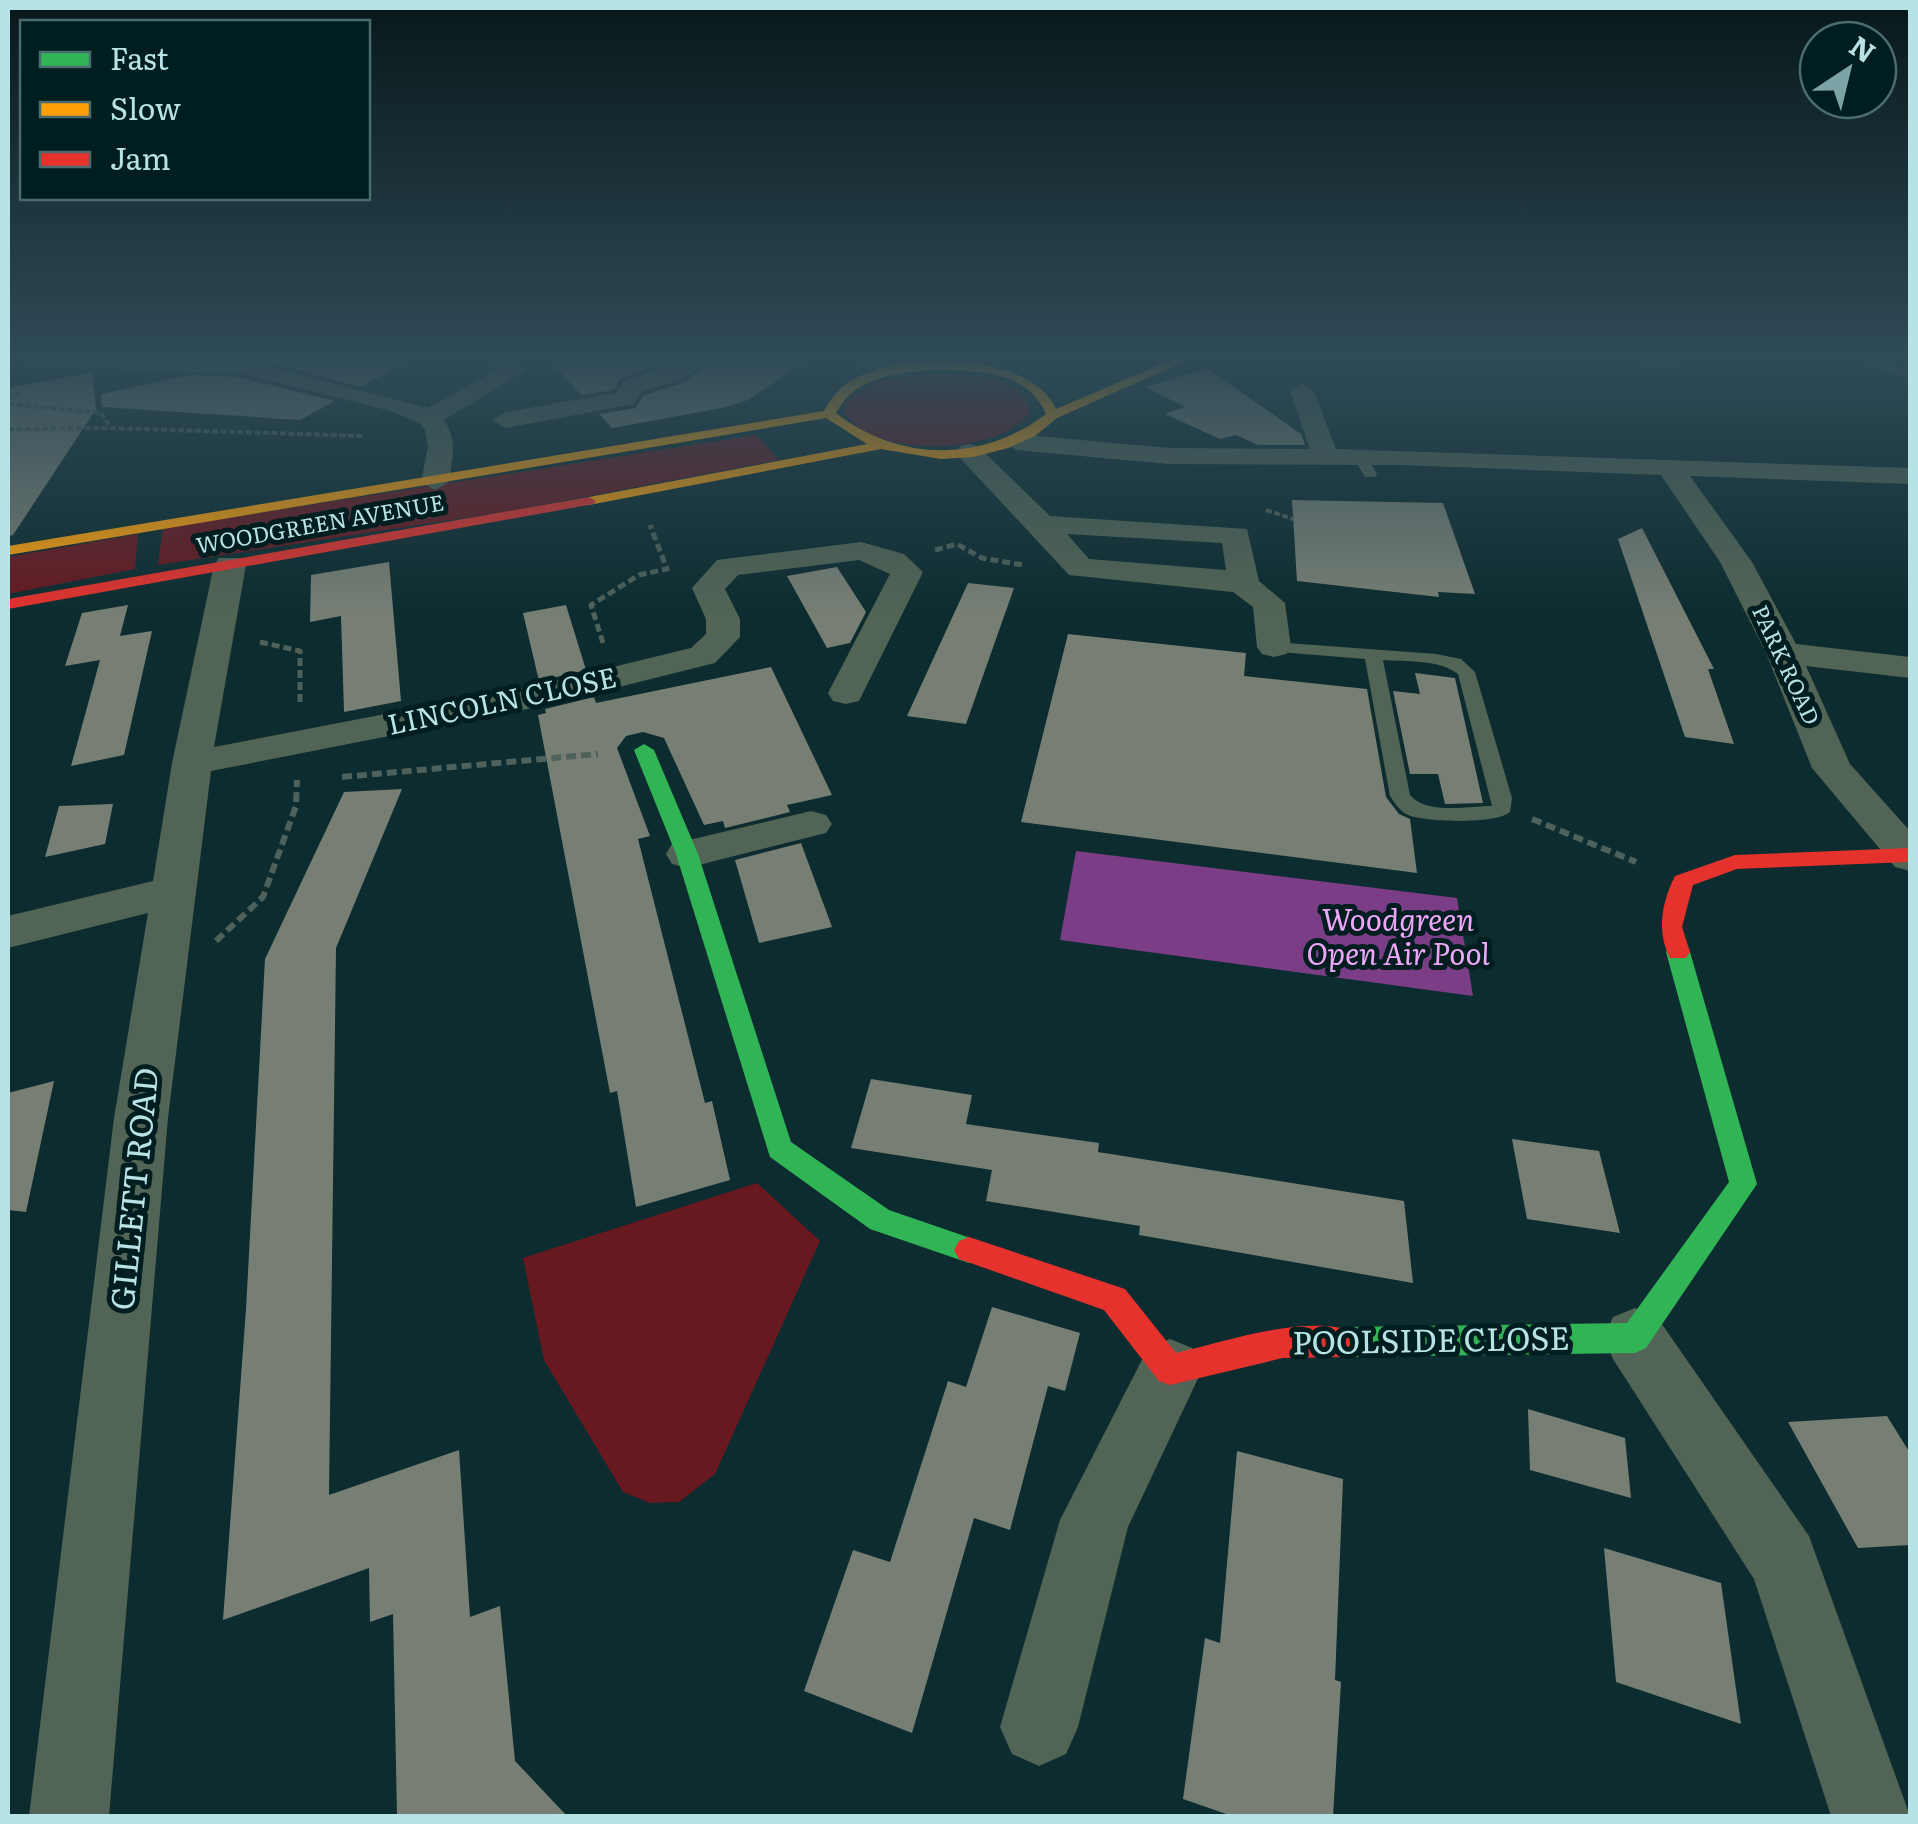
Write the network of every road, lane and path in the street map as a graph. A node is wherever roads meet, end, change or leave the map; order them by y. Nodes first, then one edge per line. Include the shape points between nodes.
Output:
1 (434, 444) edge
2 (654, 444) edge
3 (873, 444) edge
4 (1006, 444) edge
5 (1042, 444) edge
6 (1092, 444) edge
7 (1321, 444) edge
8 (877, 446) junction
9 (1102, 449) junction
10 (968, 452) junction
11 (1326, 457) junction
12 (1668, 466) junction
13 (1910, 476) edge
14 (435, 482) junction
15 (636, 492) junction
16 (1042, 524) junction
17 (8, 551) edge
18 (893, 561) junction
19 (230, 565) junction
20 (1036, 567) dead end
21 (1244, 584) junction
22 (8, 604) edge
23 (214, 638) junction
24 (1274, 647) joint
25 (1783, 654) junction
26 (1373, 655) junction
27 (1910, 667) edge
28 (614, 678) junction
29 (846, 694) dead end
30 (300, 742) junction
31 (644, 750) joint
32 (192, 763) junction
33 (335, 778) dead end
34 (316, 779) dead end
35 (297, 781) junction
36 (1503, 807) junction
37 (812, 824) dead end
38 (687, 854) junction
39 (1910, 856) edge
40 (1684, 881) junction
41 (172, 892) junction
42 (8, 932) edge
43 (206, 950) dead end
44 (1635, 1338) junction
45 (1170, 1370) junction
46 (1039, 1727) dead end
47 (68, 1816) edge
48 (1871, 1816) edge

1 - 14 street
2 - 14 street, WOODGREEN AVENUE
3 - 8 street
4 - 10 street
5 - 9 street
6 - 9 street
7 - 11 street
8 - 10 street
8 - 15 street, WOODGREEN AVENUE
9 - 11 street
10 - 16 street
11 - 12 street via 1365,465
12 - 13 street
12 - 25 street, PARK ROAD via 1736,562
14 - 17 street, WOODGREEN AVENUE
15 - 19 street, WOODGREEN AVENUE
15 - 28 path via 667,569 639,575 591,605
16 - 21 street via 1080,568
16 - 21 street via 1236,535
18 - 20 path via 956,544 982,558
18 - 28 street, LINCOLN CLOSE via 860,551 728,567 708,588 724,637 703,656
18 - 29 street via 907,572
19 - 22 street, WOODGREEN AVENUE
19 - 23 street, GILLETT ROAD
21 - 24 street via 1269,602
23 - 30 path via 300,651
23 - 32 street, GILLETT ROAD
24 - 26 lane
25 - 27 street
25 - 39 street, PARK ROAD via 1832,768
26 - 36 lane via 1436,659 1466,672
26 - 36 lane via 1400,796 1411,809 1482,816
28 - 30 street, LINCOLN CLOSE
30 - 32 street, LINCOLN CLOSE
30 - 35 path
31 - 33 path
31 - 38 street
32 - 41 street, GILLETT ROAD
34 - 35 path
35 - 43 path via 296,806 264,897
36 - 40 path
37 - 38 street
38 - 45 street via 780,1149 880,1220 1114,1299
39 - 40 street via 1735,862
40 - 44 street via 1670,927 1743,1184
41 - 42 street
41 - 47 street, GILLETT ROAD via 141,1118
44 - 45 street, POOLSIDE CLOSE via 1283,1342
44 - 48 street via 1784,1561
45 - 46 street via 1096,1520

